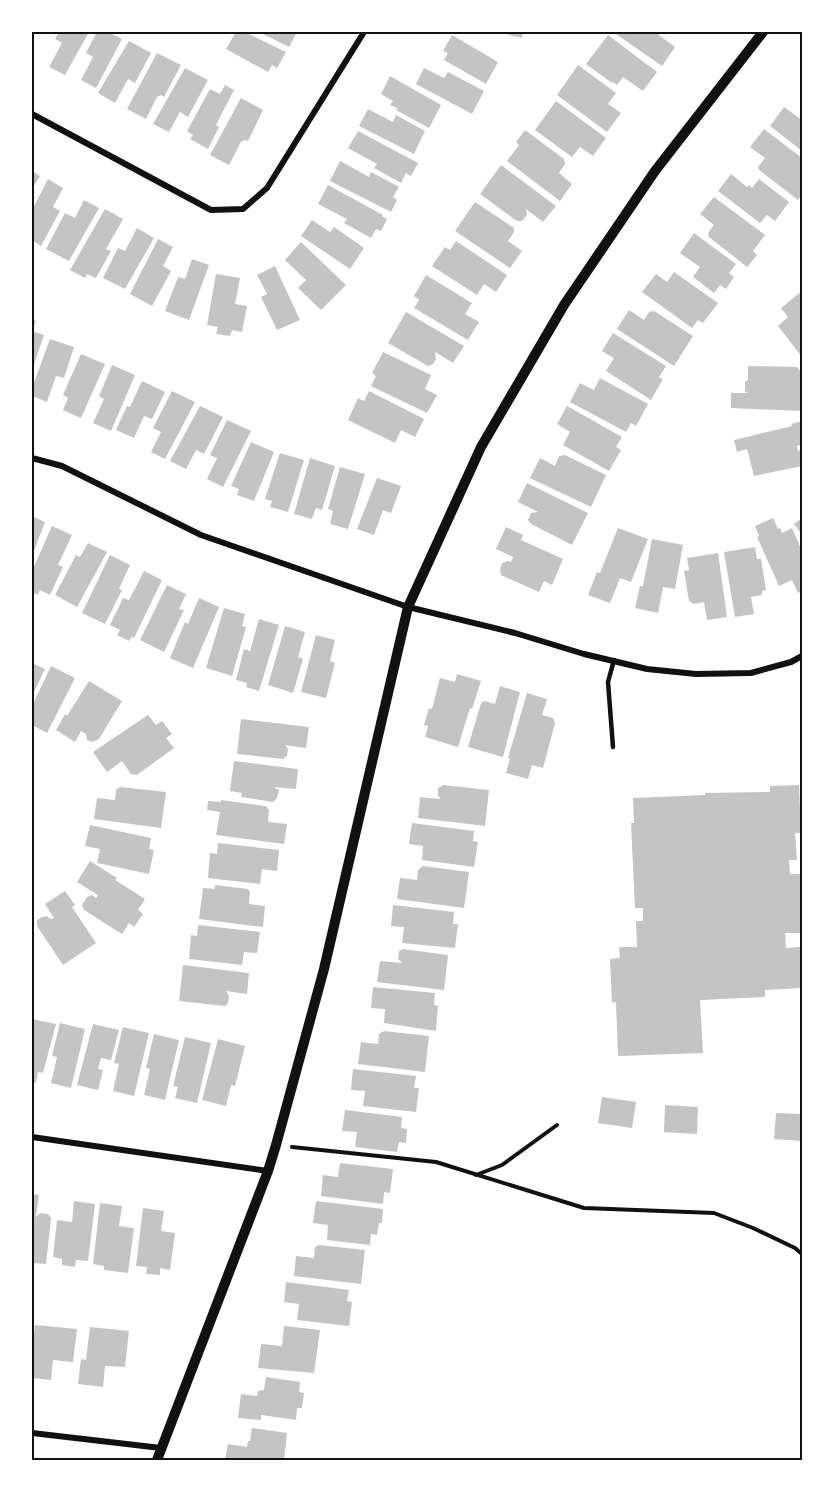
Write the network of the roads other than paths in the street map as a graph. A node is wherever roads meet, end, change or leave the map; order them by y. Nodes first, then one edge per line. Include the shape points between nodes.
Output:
1 (364, 32) edge
2 (763, 32) edge
3 (32, 114) edge
4 (32, 458) edge
5 (408, 607) junction
6 (802, 656) edge
7 (614, 660) junction
8 (613, 747) dead end
9 (32, 1137) edge
10 (268, 1171) junction
11 (32, 1433) edge
12 (161, 1448) junction
13 (158, 1461) edge

1 - 3 street via 267,188 243,209 211,210
2 - 5 street via 655,171 564,305 481,447
4 - 5 street via 62,466 201,535
5 - 7 street
5 - 10 street via 324,969
6 - 7 street via 751,673 696,674 647,669
7 - 8 lane via 608,682
9 - 10 street
10 - 12 street
11 - 12 street
12 - 13 street

